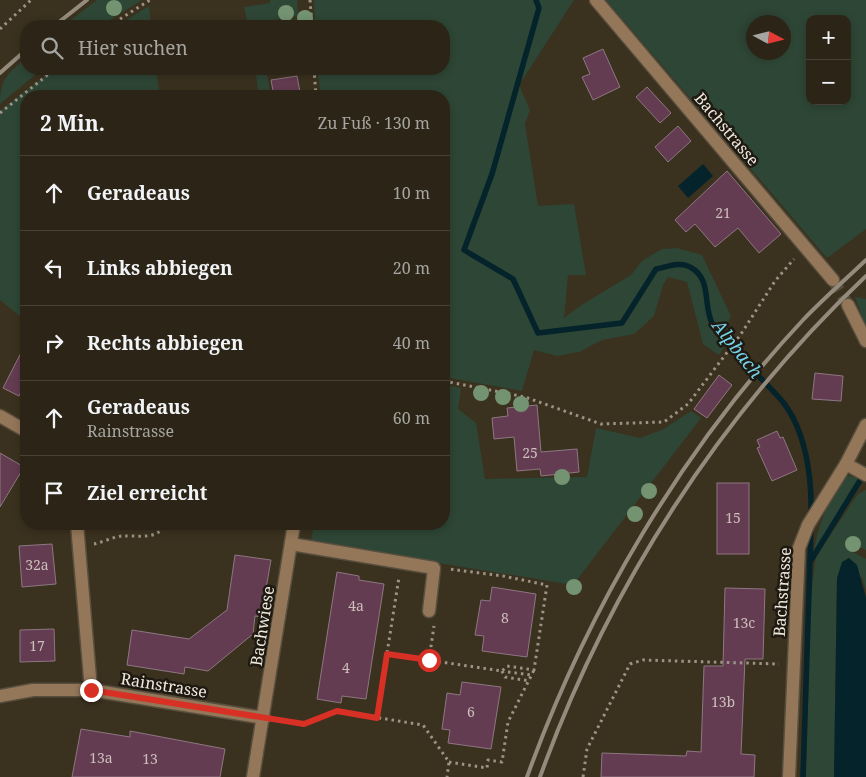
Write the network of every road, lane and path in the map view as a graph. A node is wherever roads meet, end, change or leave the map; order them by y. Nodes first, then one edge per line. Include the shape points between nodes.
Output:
1 (31, 0) edge
2 (150, 0) edge
3 (310, 0) edge
4 (596, 0) edge
5 (118, 20) edge
6 (312, 20) edge
7 (0, 29) edge
8 (48, 75) edge
9 (314, 75) edge
10 (29, 90) edge
11 (316, 90) edge
12 (20, 97) edge
13 (0, 113) edge
14 (806, 247) junction
15 (833, 280) tunnel mouth
16 (848, 304) tunnel mouth
17 (866, 341) edge
18 (450, 382) edge
19 (0, 416) edge
20 (866, 425) edge
21 (20, 428) edge
22 (856, 470) edge
23 (77, 530) edge
24 (160, 530) edge
25 (293, 530) edge
26 (291, 541) junction
27 (79, 549) junction
28 (402, 563) junction
29 (434, 568) junction
30 (429, 611) dead end
31 (434, 625) dead end
32 (387, 654) junction
33 (429, 660) junction
34 (794, 664) junction
35 (534, 670) junction
36 (502, 671) junction
37 (508, 672) dead end
38 (532, 675) junction
39 (530, 681) junction
40 (91, 690) junction
41 (0, 696) edge
42 (264, 718) junction
43 (377, 718) junction
44 (449, 762) junction
45 (253, 777) edge
46 (447, 777) edge
47 (584, 777) edge
48 (789, 777) edge

1 - 7 path
2 - 5 path
3 - 6 path
4 - 14 street, Bachstrasse
8 - 10 path
9 - 11 path
12 - 13 path
14 - 15 street, Bachstrasse
14 - 18 path via 775,281 742,334 688,404 664,422 602,424 526,397
16 - 17 street
19 - 21 street
20 - 22 street, Bachstrasse
22 - 34 street, Bachstrasse via 817,510 800,548
23 - 27 street
24 - 27 path via 150,536 120,536
25 - 26 street, Bachwiese
26 - 28 street
26 - 42 street, Bachwiese
27 - 40 street
28 - 29 street
28 - 32 path
29 - 30 street
29 - 35 path via 547,585
31 - 33 path
32 - 33 path
32 - 43 path
33 - 36 path
34 - 47 path via 635,661 626,669 587,749
34 - 48 street, Bachstrasse
35 - 36 path via 507,666
35 - 38 path
36 - 39 path via 505,677
37 - 38 path
38 - 39 path
39 - 44 path via 508,722 502,762 488,760 487,768
40 - 41 street, Rainstrasse via 33,690
40 - 42 street, Rainstrasse
42 - 43 path via 304,724 337,711
42 - 45 street, Bachwiese
43 - 44 path via 423,725
44 - 46 path

